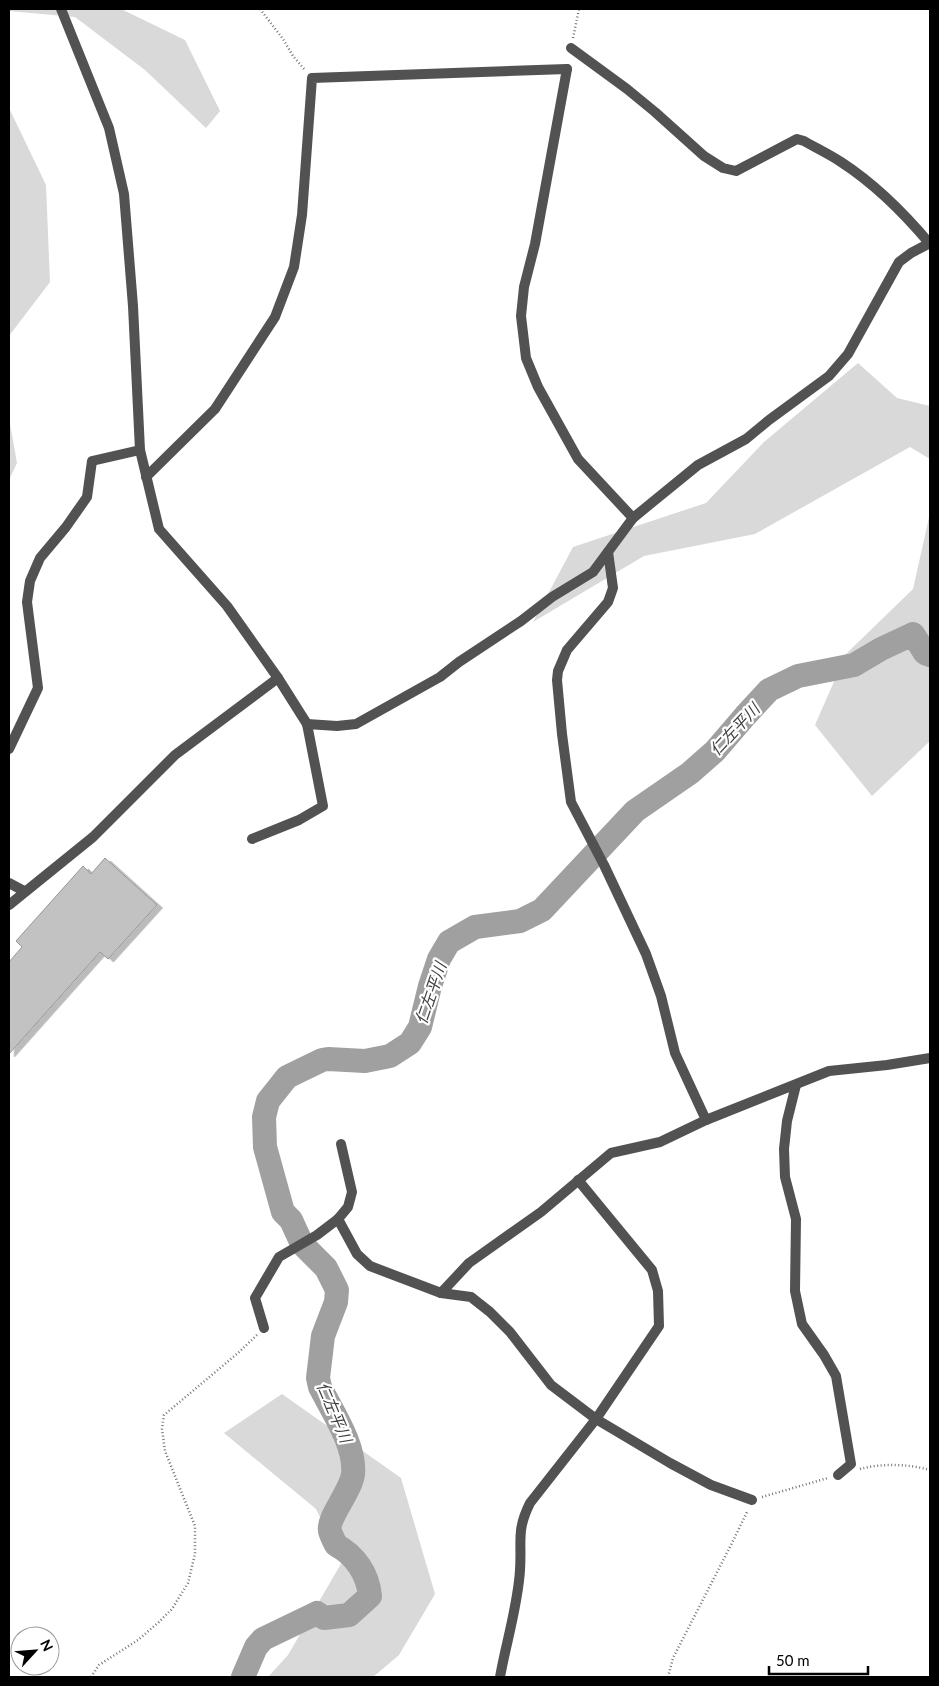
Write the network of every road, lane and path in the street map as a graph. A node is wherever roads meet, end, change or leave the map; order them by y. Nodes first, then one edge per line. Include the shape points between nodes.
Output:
1 (62, 9) edge
2 (260, 9) edge
3 (579, 9) edge
4 (571, 48) joint
5 (312, 78) junction
6 (930, 244) edge
7 (140, 450) junction
8 (146, 476) junction
9 (632, 518) junction
10 (608, 552) junction
11 (278, 678) junction
12 (308, 724) junction
13 (9, 749) edge
14 (252, 839) dead end
15 (9, 883) edge
16 (24, 892) junction
17 (9, 905) edge
18 (930, 1058) edge
19 (796, 1085) junction
20 (706, 1120) junction
21 (342, 1144) dead end
22 (578, 1180) junction
23 (338, 1219) junction
24 (441, 1293) junction
25 (264, 1328) joint
26 (596, 1419) junction
27 (930, 1470) edge
28 (838, 1475) junction
29 (752, 1500) junction
30 (91, 1677) edge
31 (500, 1677) edge
32 (668, 1677) edge

1 - 7 street via 108,128 124,194
2 - 5 path
3 - 4 path
4 - 6 street via 723,168 736,171 797,138 842,162 870,184 900,210
5 - 8 street via 296,258 275,317 215,409
5 - 9 street via 567,69 524,287 521,316 526,358 538,387 578,459
6 - 9 street via 899,262 848,354 829,376 746,439 698,466
7 - 8 street
7 - 13 street via 92,461 87,497 40,558 30,581 27,602 38,688
8 - 11 street via 159,529 226,606
9 - 10 street
10 - 12 street via 593,572 552,597 440,677 356,724
10 - 20 street via 613,588 608,602 567,650 558,671 571,802 646,954 675,1052
11 - 12 street
11 - 16 street via 174,755 92,837
12 - 14 street via 323,806 300,820
15 - 16 street
16 - 17 street
18 - 19 street via 828,1071
19 - 20 street
19 - 28 street via 784,1149 785,1177 796,1219 795,1291 802,1324 836,1376 850,1464
20 - 22 street via 660,1142 611,1153
21 - 23 street via 352,1192 348,1207
22 - 24 street via 469,1263
22 - 26 street via 652,1270 660,1309 659,1326
23 - 24 street via 358,1254 370,1266
23 - 25 street via 279,1258 255,1298
24 - 26 street via 471,1297 490,1312 551,1384
25 - 30 path via 164,1415 165,1451 195,1526 188,1583 172,1609 159,1622 138,1640 99,1664
26 - 29 street via 711,1485
26 - 31 street via 530,1503 523,1518 519,1540 520,1571
27 - 28 path via 875,1465
28 - 29 path
29 - 32 path via 673,1658

